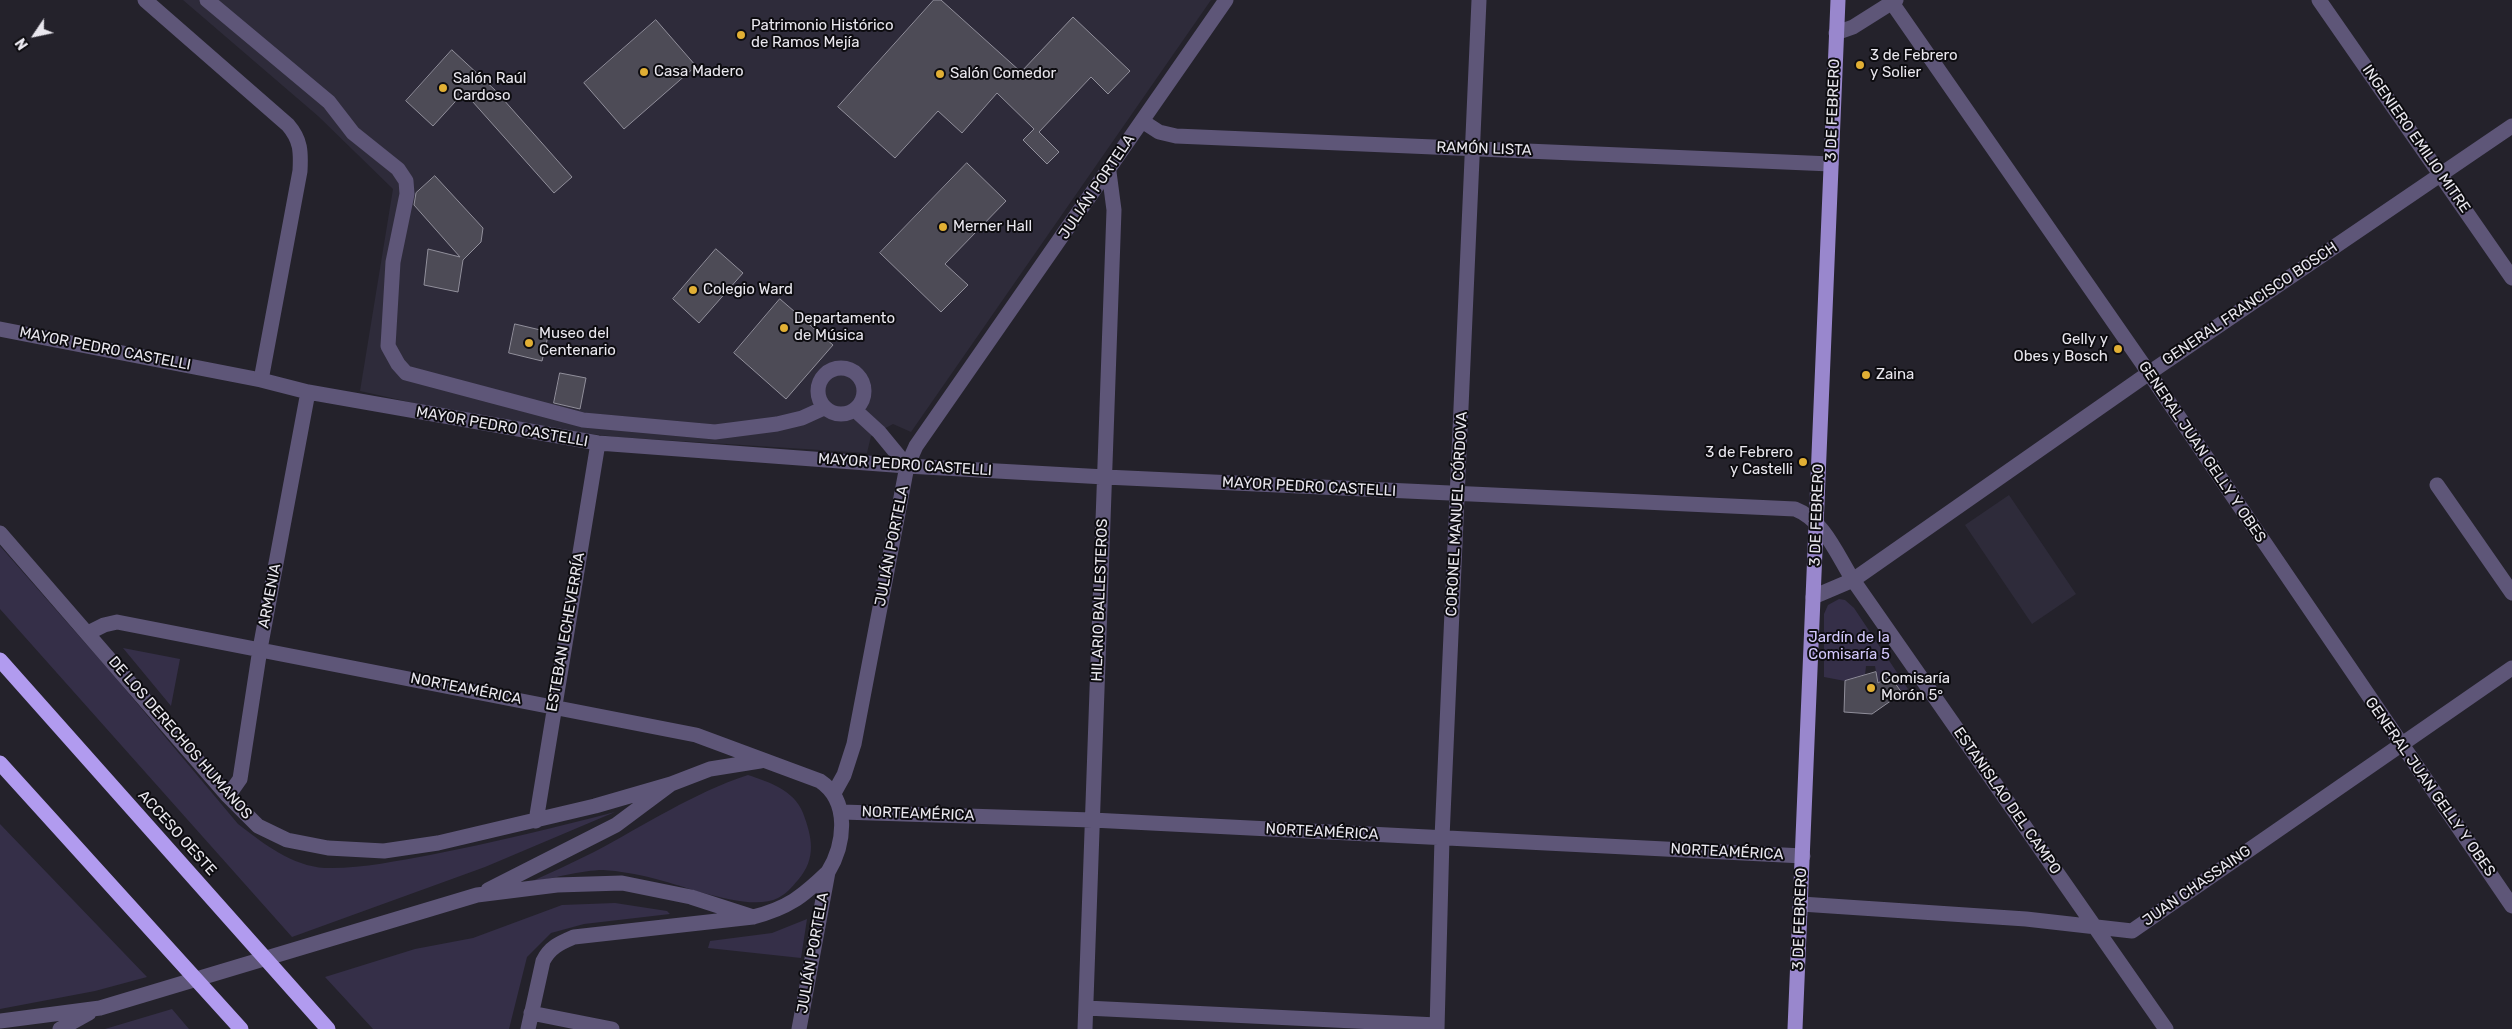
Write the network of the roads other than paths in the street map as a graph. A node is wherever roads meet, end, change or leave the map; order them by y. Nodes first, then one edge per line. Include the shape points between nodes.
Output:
1 (145, 0) edge
2 (207, 0) edge
3 (1226, 0) edge
4 (1479, 0) edge
5 (1838, 0) edge
6 (2319, 0) edge
7 (1893, 1) edge
8 (1836, 34) junction
9 (1142, 121) junction
10 (2512, 126) edge
11 (1474, 149) junction
12 (1831, 164) junction
13 (1109, 172) junction
14 (2440, 174) junction
15 (2512, 278) edge
16 (0, 329) edge
17 (2148, 373) junction
18 (261, 380) junction
19 (308, 392) junction
20 (824, 408) junction
21 (855, 410) junction
22 (598, 444) junction
23 (907, 466) junction
24 (1105, 477) junction
25 (2437, 485) dead end
26 (1458, 493) junction
27 (1816, 522) junction
28 (0, 534) edge
29 (1853, 580) junction
30 (2512, 593) edge
31 (1813, 597) junction
32 (88, 633) junction
33 (260, 650) junction
34 (0, 660) edge
35 (2512, 668) edge
36 (553, 706) junction
37 (2400, 744) junction
38 (761, 761) junction
39 (0, 763) edge
40 (671, 784) junction
41 (834, 793) junction
42 (228, 796) junction
43 (842, 812) junction
44 (1092, 820) junction
45 (536, 821) junction
46 (1442, 838) junction
47 (1803, 856) junction
48 (828, 872) junction
49 (477, 895) junction
50 (1800, 904) junction
51 (2512, 906) edge
52 (753, 917) junction
53 (2095, 928) junction
54 (105, 1006) junction
55 (1086, 1008) junction
56 (531, 1013) junction
57 (0, 1021) edge
58 (1437, 1027) edge
59 (60, 1029) edge
60 (240, 1029) edge
61 (328, 1029) edge
62 (528, 1029) edge
63 (612, 1029) edge
64 (799, 1029) edge
65 (1085, 1029) edge
66 (1795, 1029) edge
67 (2166, 1029) edge

1 - 18 street via 298,136 302,150 300,171
2 - 20 street via 329,102 353,133 398,169 406,181 407,194 393,262 388,346 406,373 583,420 715,432 777,424
3 - 9 street, JULIÁN PORTELA
4 - 11 street, CORONEL MANUEL CÓRDOVA
5 - 8 main road, 3 DE FEBRERO
6 - 14 street, INGENIERO EMILIO MITRE
7 - 8 street
7 - 17 street, GENERAL JUAN GELLY Y OBES
8 - 12 main road, 3 DE FEBRERO
9 - 11 street, RAMÓN LISTA via 1159,132 1176,136
9 - 13 street, JULIÁN PORTELA
10 - 14 street, GENERAL FRANCISCO BOSCH
11 - 12 street, RAMÓN LISTA
11 - 26 street, CORONEL MANUEL CÓRDOVA
12 - 27 main road, 3 DE FEBRERO
13 - 23 street, JULIÁN PORTELA via 916,446
13 - 24 street, HILARIO BALLESTEROS via 1114,210
14 - 15 street, INGENIERO EMILIO MITRE
14 - 17 street, GENERAL FRANCISCO BOSCH
16 - 18 street, MAYOR PEDRO CASTELLI
17 - 29 street, GENERAL FRANCISCO BOSCH
17 - 37 street, GENERAL JUAN GELLY Y OBES
18 - 19 street, MAYOR PEDRO CASTELLI
19 - 22 street, MAYOR PEDRO CASTELLI
19 - 33 street, ARMENIA
20 - 21 street via 835,415
20 - 21 street via 818,391 821,379 838,368 856,373 862,380 864,400
21 - 23 street via 879,432
22 - 23 street, MAYOR PEDRO CASTELLI
22 - 36 street, ESTEBAN ECHEVERRÍA
23 - 24 street, MAYOR PEDRO CASTELLI
23 - 41 street, JULIÁN PORTELA via 854,744
24 - 26 street, MAYOR PEDRO CASTELLI
24 - 44 street, HILARIO BALLESTEROS
25 - 30 street
26 - 27 street, MAYOR PEDRO CASTELLI via 1795,509
26 - 46 street, CORONEL MANUEL CÓRDOVA
27 - 29 street, ESTANISLAO DEL CAMPO
27 - 31 main road, 3 DE FEBRERO
28 - 32 street, DE LOS DERECHOS HUMANOS
29 - 31 street, GENERAL FRANCISCO BOSCH
29 - 53 street, ESTANISLAO DEL CAMPO
31 - 47 main road, 3 DE FEBRERO
32 - 33 street, NORTEAMÉRICA via 117,622
32 - 42 street, DE LOS DERECHOS HUMANOS
33 - 36 street, NORTEAMÉRICA
33 - 42 street, ARMENIA via 240,779
34 - 61 highway, ACCESO OESTE
35 - 37 street, JUAN CHASSAING
36 - 38 street, NORTEAMÉRICA via 696,735
36 - 45 street, ESTEBAN ECHEVERRÍA
37 - 51 street, GENERAL JUAN GELLY Y OBES
37 - 53 street, JUAN CHASSAING via 2132,931
38 - 40 street via 710,768
38 - 41 street, NORTEAMÉRICA via 813,778
39 - 60 highway
40 - 45 street, DE LOS DERECHOS HUMANOS
40 - 49 street via 616,825
41 - 43 street, JULIÁN PORTELA
42 - 45 street, DE LOS DERECHOS HUMANOS via 258,826 273,835 357,851 384,851 438,843
43 - 44 street, NORTEAMÉRICA
43 - 48 street, JULIÁN PORTELA via 838,850
44 - 46 street, NORTEAMÉRICA
44 - 55 street, HILARIO BALLESTEROS
46 - 47 street, NORTEAMÉRICA
46 - 58 street, CORONEL MANUEL CÓRDOVA
47 - 50 main road, 3 DE FEBRERO
48 - 52 street via 797,900 776,912
48 - 64 street, JULIÁN PORTELA
49 - 52 street via 557,885 622,883 691,897
49 - 54 street
50 - 53 street, JUAN CHASSAING
50 - 66 main road, 3 DE FEBRERO
52 - 56 street via 574,937 558,944 542,961
53 - 67 street, ESTANISLAO DEL CAMPO
54 - 57 street
54 - 59 street
55 - 58 street
55 - 65 street, HILARIO BALLESTEROS
56 - 62 street
56 - 63 street

